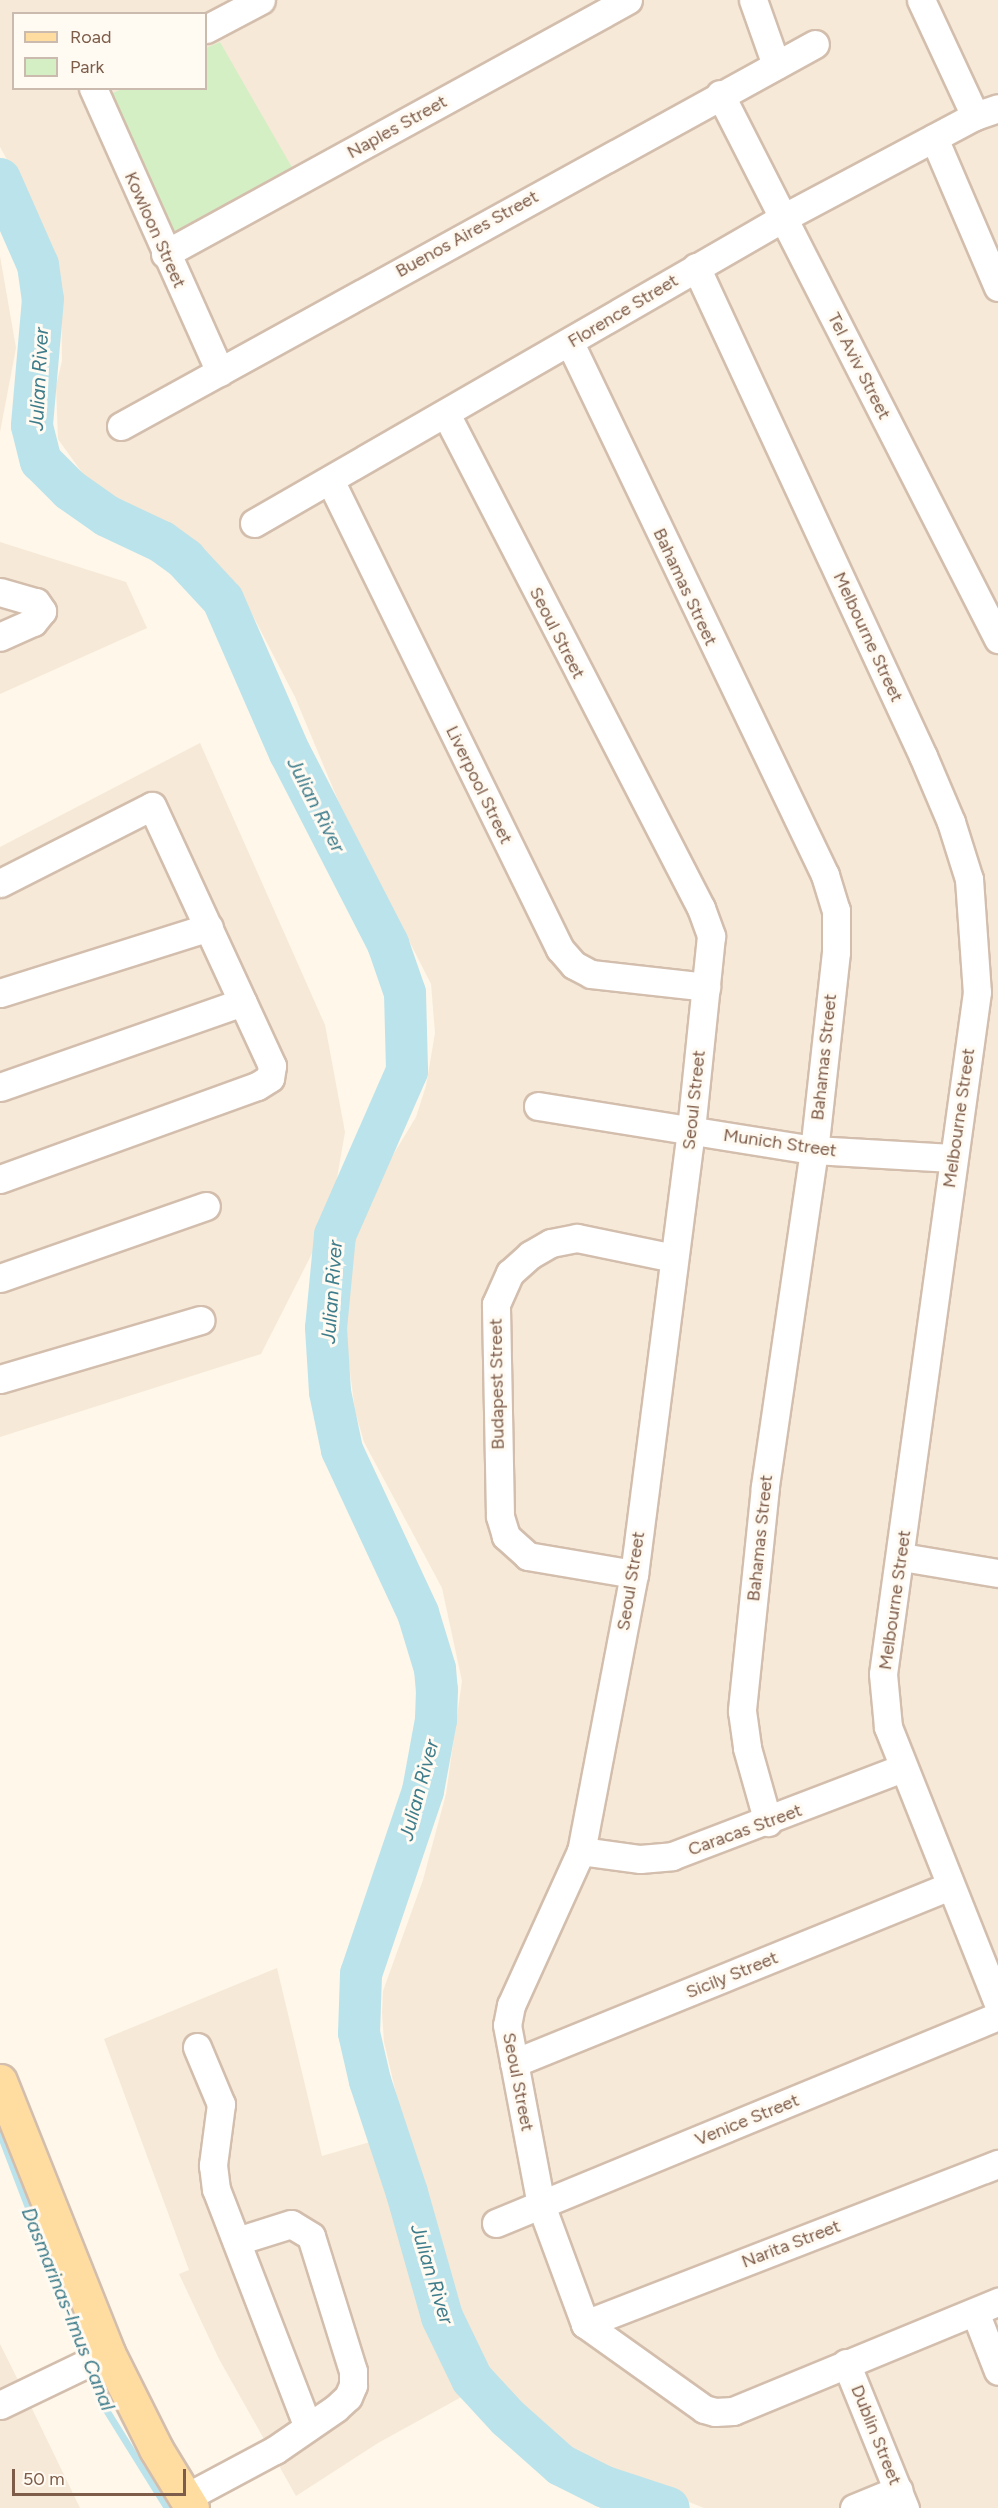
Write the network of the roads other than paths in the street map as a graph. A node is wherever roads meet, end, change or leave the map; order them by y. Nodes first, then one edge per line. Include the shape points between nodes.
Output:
1 (261, 0) edge
2 (628, 0) edge
3 (753, 0) edge
4 (921, 0) edge
5 (207, 28) edge
6 (814, 44) dead end
7 (776, 65) junction
8 (93, 90) edge
9 (720, 94) junction
10 (987, 112) edge
11 (934, 138) junction
12 (783, 218) junction
13 (165, 254) junction
14 (696, 267) junction
15 (998, 287) edge
16 (570, 343) junction
17 (220, 372) junction
18 (446, 414) junction
19 (121, 426) dead end
20 (330, 480) junction
21 (254, 523) dead end
22 (0, 592) edge
23 (0, 637) edge
24 (998, 639) edge
25 (0, 883) edge
26 (209, 927) junction
27 (706, 987) junction
28 (987, 989) edge
29 (0, 993) edge
30 (243, 1002) junction
31 (0, 1087) edge
32 (538, 1106) dead end
33 (691, 1130) junction
34 (814, 1150) junction
35 (952, 1158) junction
36 (0, 1179) edge
37 (206, 1206) dead end
38 (675, 1258) junction
39 (0, 1278) edge
40 (201, 1320) dead end
41 (0, 1379) edge
42 (902, 1557) junction
43 (998, 1573) edge
44 (634, 1574) junction
45 (903, 1768) junction
46 (768, 1822) junction
47 (581, 1851) junction
48 (950, 1886) junction
49 (998, 2003) edge
50 (998, 2016) edge
51 (197, 2047) dead end
52 (514, 2063) junction
53 (0, 2080) edge
54 (998, 2164) edge
55 (541, 2205) junction
56 (496, 2223) dead end
57 (237, 2241) junction
58 (986, 2307) edge
59 (585, 2324) junction
60 (108, 2352) junction
61 (846, 2363) junction
62 (998, 2371) edge
63 (0, 2405) edge
64 (308, 2427) junction
65 (901, 2499) edge
66 (188, 2503) edge
67 (854, 2508) edge

1 - 5 street
2 - 13 street, Naples Street
3 - 7 street
4 - 10 street
6 - 7 street, Buenos Aires Street
7 - 9 street, Buenos Aires Street
8 - 13 street, Kowloon Street
9 - 12 street, Tel Aviv Street
9 - 17 street, Buenos Aires Street
10 - 11 street, Florence Street
11 - 12 street, Florence Street
11 - 15 street
12 - 14 street, Florence Street
12 - 24 street, Tel Aviv Street
13 - 17 street, Kowloon Street
14 - 16 street, Florence Street
14 - 28 street, Melbourne Street via 951,822 969,879
16 - 18 street, Florence Street
16 - 34 street, Bahamas Street via 825,875 836,910 836,952
17 - 19 street, Buenos Aires Street
18 - 20 street, Florence Street
18 - 27 street, Seoul Street via 701,908 711,936
20 - 21 street, Florence Street
20 - 27 street, Liverpool Street via 560,949 574,965 591,974
22 - 23 street via 36,602 42,611 33,622
25 - 26 street via 152,806
26 - 29 street
26 - 30 street
27 - 33 street, Seoul Street
28 - 35 street, Melbourne Street
30 - 31 street
30 - 36 street via 269,1052 270,1078
32 - 33 street, Munich Street
33 - 34 street, Munich Street
33 - 38 street, Seoul Street
34 - 35 street, Munich Street
34 - 46 street, Bahamas Street via 765,1487 742,1711 747,1748
35 - 42 street, Melbourne Street
37 - 39 street
38 - 44 street, Seoul Street
38 - 44 street, Budapest Street via 577,1238 551,1243 510,1273 496,1304 500,1516 506,1536 528,1556
40 - 41 street
42 - 43 street
42 - 45 street, Melbourne Street via 883,1674 888,1727
44 - 47 street, Seoul Street
45 - 46 street, Caracas Street
45 - 48 street, Melbourne Street
46 - 47 street, Caracas Street via 672,1856 640,1859
47 - 52 street, Seoul Street via 511,2005 507,2025
48 - 49 street, Melbourne Street
48 - 52 street, Sicily Street
50 - 55 street, Venice Street
51 - 57 street via 221,2104 214,2175
52 - 55 street, Seoul Street
53 - 60 main road
54 - 59 street, Narita Street
55 - 56 street, Venice Street
55 - 59 street, Seoul Street
57 - 64 street
57 - 64 street via 291,2224 311,2236 353,2372 353,2385 348,2397
58 - 61 street
58 - 62 street
59 - 61 street via 704,2409 715,2412 733,2411
60 - 63 street
60 - 66 main road
61 - 65 street, Dublin Street
64 - 66 street
65 - 67 street

